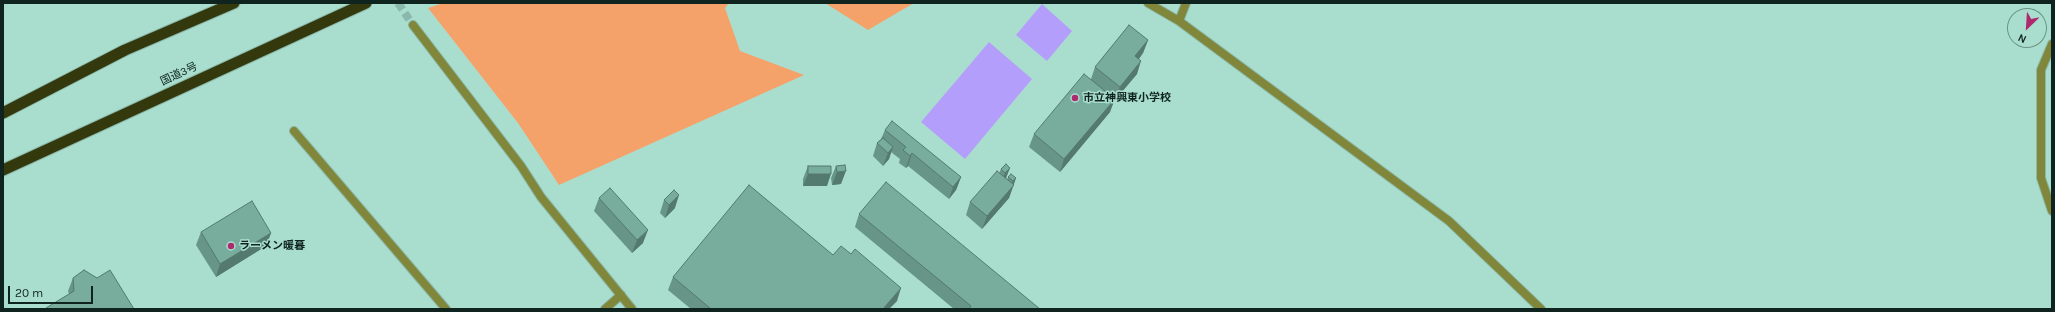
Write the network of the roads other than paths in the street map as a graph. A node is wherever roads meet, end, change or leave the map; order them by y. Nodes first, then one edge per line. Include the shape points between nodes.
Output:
1 (234, 3) edge
2 (366, 3) edge
3 (1148, 3) edge
4 (1186, 3) edge
5 (1179, 21) junction
6 (413, 25) tunnel mouth
7 (2052, 44) edge
8 (3, 113) edge
9 (294, 131) dead end
10 (3, 170) edge
11 (2052, 211) edge
12 (621, 296) junction
13 (446, 309) edge
14 (605, 309) edge
15 (632, 309) edge
16 (1541, 309) edge

1 - 8 highway via 125,50
2 - 10 highway, 国道3号
3 - 5 street
4 - 5 street
5 - 16 street via 1449,222
6 - 12 street via 521,166 541,197
7 - 11 street via 2041,70 2041,178
9 - 13 street
12 - 14 street
12 - 15 street

